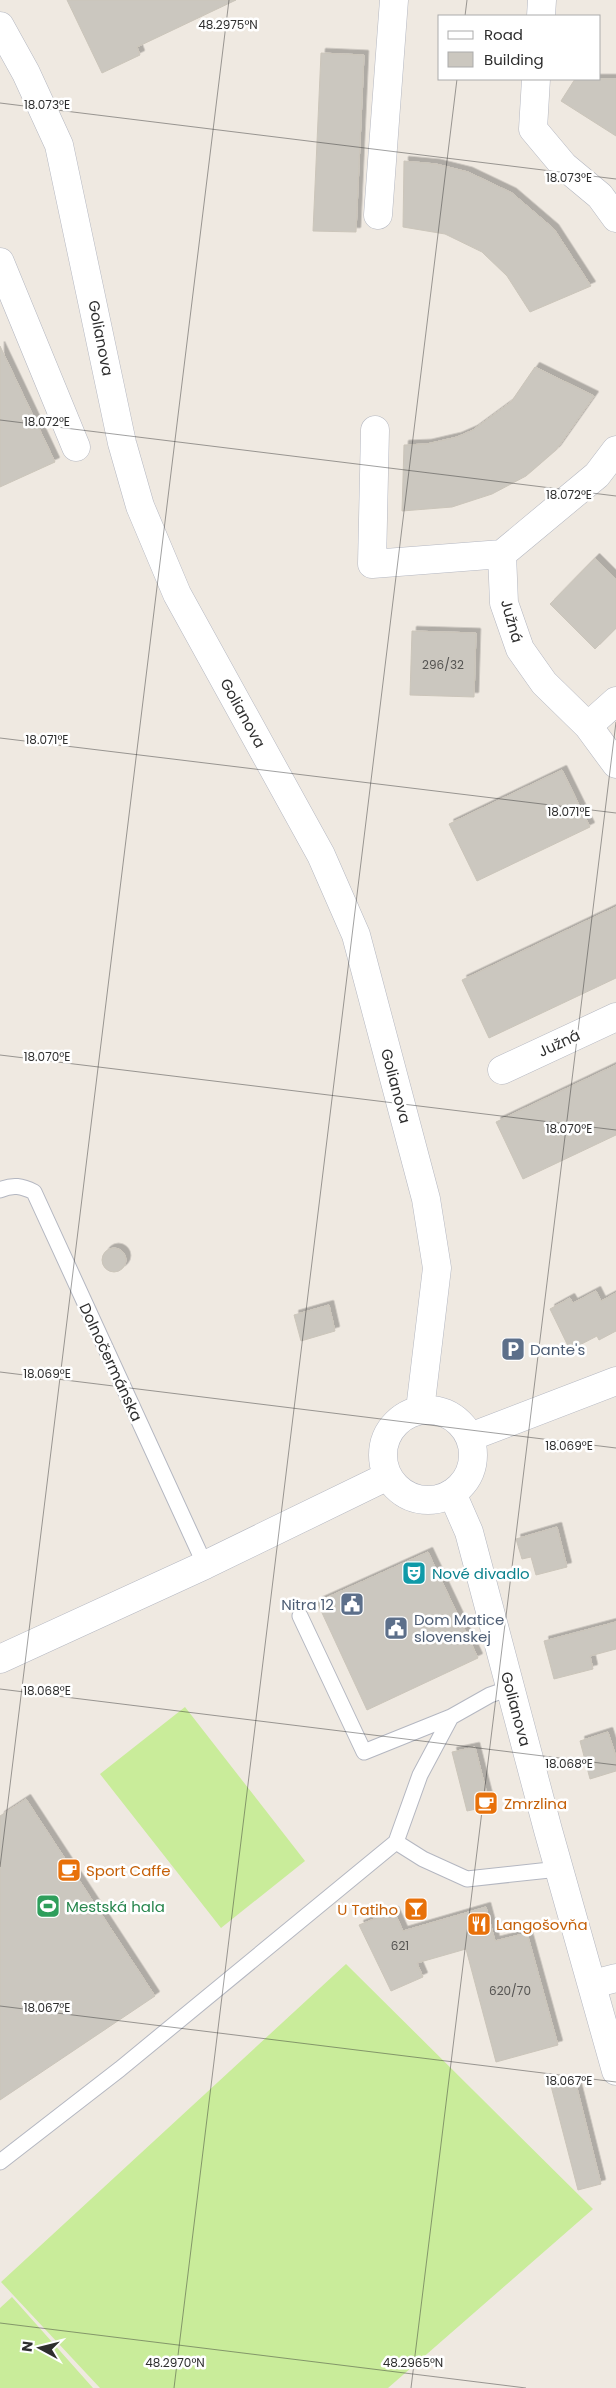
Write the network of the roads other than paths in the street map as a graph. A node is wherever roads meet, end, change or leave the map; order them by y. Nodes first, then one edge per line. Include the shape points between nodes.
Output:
1 (394, 0) edge
2 (542, 0) edge
3 (541, 15) edge
4 (0, 26) edge
5 (536, 80) edge
6 (378, 215) dead end
7 (616, 218) edge
8 (0, 262) edge
9 (375, 430) dead end
10 (76, 447) dead end
11 (616, 450) edge
12 (502, 554) junction
13 (616, 701) edge
14 (588, 726) junction
15 (616, 764) edge
16 (616, 1017) edge
17 (502, 1070) dead end
18 (0, 1190) edge
19 (616, 1381) edge
20 (420, 1410) junction
21 (470, 1437) junction
22 (388, 1476) junction
23 (452, 1493) junction
24 (205, 1565) junction
25 (300, 1616) dead end
26 (0, 1659) edge
27 (510, 1688) junction
28 (451, 1717) junction
29 (396, 1842) junction
30 (559, 1869) junction
31 (604, 1981) edge
32 (616, 2071) edge
33 (0, 2162) edge

1 - 6 street
2 - 3 street
4 - 20 street, Golianova via 26,73 59,146 122,443 140,506 177,594 321,855 356,935 426,1199 437,1268
5 - 7 street via 533,129 564,166 600,196
8 - 10 street
9 - 12 street via 372,564
11 - 12 street via 597,475
12 - 14 street, Južná via 504,603 520,649 544,683
13 - 14 street
14 - 15 street, Južná
16 - 17 street, Južná
18 - 24 lane, Dolnočermánska via 22,1186 34,1192
19 - 21 street
20 - 21 street via 435,1410 451,1416 460,1422
20 - 22 street via 400,1419 386,1437 383,1459
21 - 23 street via 474,1452 471,1468 464,1482
22 - 23 street via 398,1489 416,1499 432,1500
22 - 24 street
23 - 27 street, Golianova via 469,1532
24 - 26 street
25 - 28 lane via 364,1752
27 - 28 lane via 490,1695
27 - 30 street, Golianova
28 - 29 lane via 420,1775
29 - 30 lane via 423,1859 467,1879
29 - 33 lane via 128,2063
30 - 31 street, Golianova
31 - 32 street, Golianova

